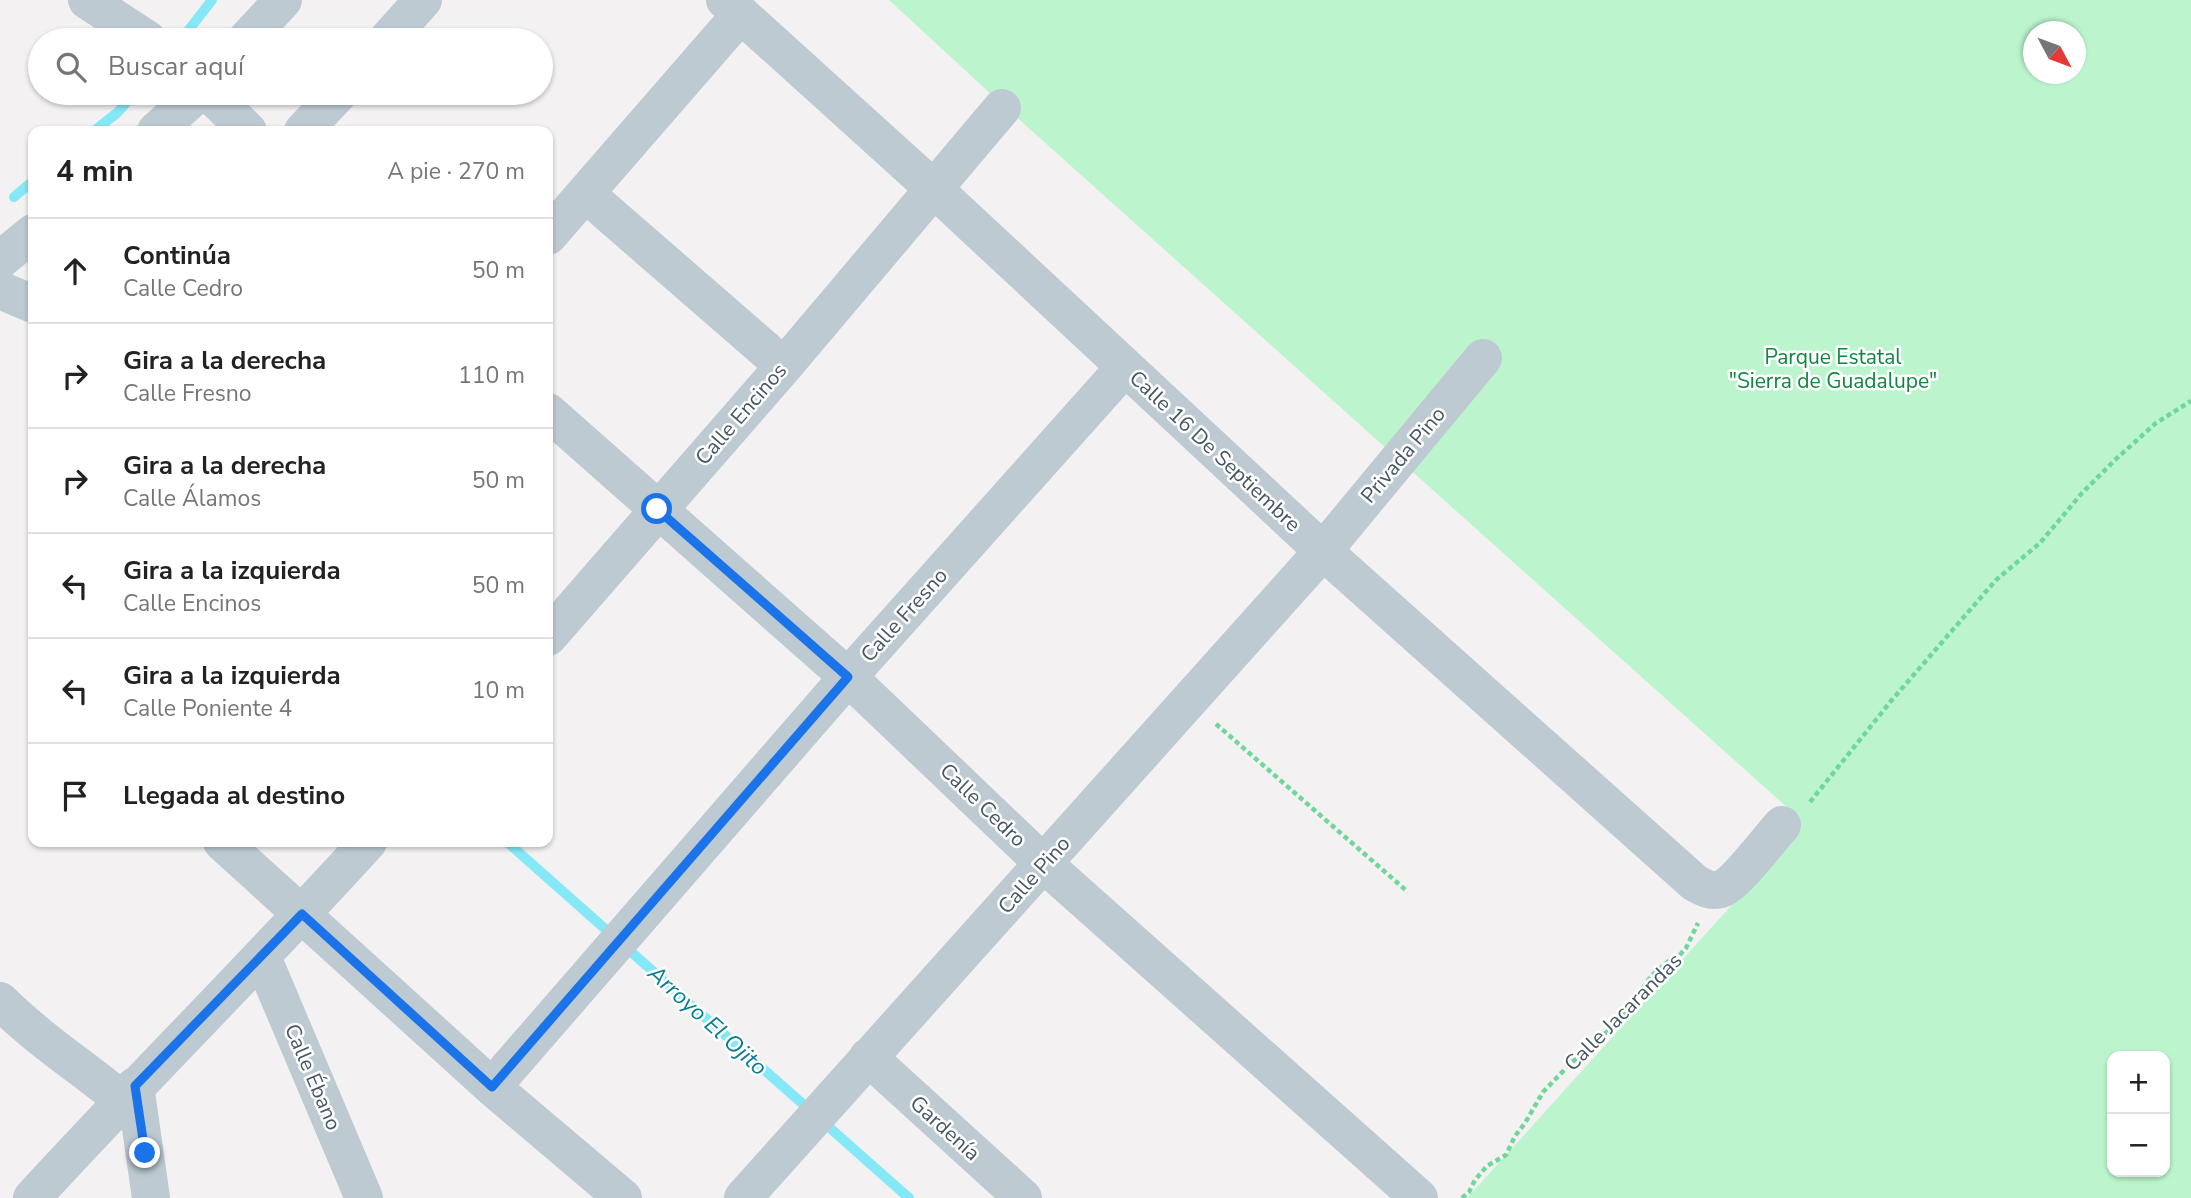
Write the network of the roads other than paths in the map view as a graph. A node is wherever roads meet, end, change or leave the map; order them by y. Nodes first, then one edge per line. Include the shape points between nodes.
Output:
1 (87, 0) edge
2 (283, 0) edge
3 (423, 0) edge
4 (733, 7) edge
5 (130, 28) edge
6 (257, 28) edge
7 (398, 28) edge
8 (185, 105) edge
9 (221, 105) edge
10 (327, 105) edge
11 (1002, 108) dead end
12 (162, 126) edge
13 (243, 126) edge
14 (308, 126) edge
15 (934, 190) junction
16 (586, 194) junction
17 (553, 230) edge
18 (28, 237) edge
19 (0, 260) edge
20 (0, 290) edge
21 (28, 302) edge
22 (1483, 358) dead end
23 (784, 366) junction
24 (1125, 367) junction
25 (553, 416) edge
26 (657, 509) junction
27 (1323, 551) junction
28 (553, 631) edge
29 (848, 677) junction
30 (1782, 825) road end
31 (228, 847) edge
32 (363, 847) edge
33 (1044, 864) junction
34 (302, 914) junction
35 (262, 957) junction
36 (0, 1001) edge
37 (868, 1057) junction
38 (492, 1087) junction
39 (129, 1093) junction
40 (32, 1198) edge
41 (151, 1198) edge
42 (364, 1198) edge
43 (623, 1198) edge
44 (743, 1198) edge
45 (1023, 1198) edge
46 (1419, 1198) edge

1 - 5 street
2 - 6 street
3 - 7 street
4 - 15 street, Calle 16 De Septiembre
4 - 16 street
8 - 12 street
9 - 13 street
10 - 14 street
11 - 15 street, Calle Encinos
15 - 23 street, Calle Encinos
15 - 24 street, Calle 16 De Septiembre
16 - 17 street
16 - 23 street
18 - 19 street
20 - 21 street
22 - 27 street, Privada Pino
23 - 26 street, Calle Encinos
24 - 27 street, Calle 16 De Septiembre
24 - 29 street, Calle Fresno
25 - 26 street, Calle Cedro
26 - 28 street, Calle Encinos
26 - 29 street, Calle Cedro
27 - 30 street, Calle 16 De Septiembre via 1705,889 1730,885
27 - 33 street, Calle Pino
29 - 33 street, Calle Cedro
29 - 38 street, Calle Fresno
31 - 34 street
32 - 34 street
33 - 37 street, Calle Pino
33 - 46 street, Calle Cedro
34 - 35 street
34 - 38 street
35 - 39 street
35 - 42 street, Calle Ébano
36 - 39 street via 24,1025
37 - 44 street, Calle Pino
37 - 45 street, Gardenía
38 - 43 street
39 - 40 street
39 - 41 street

